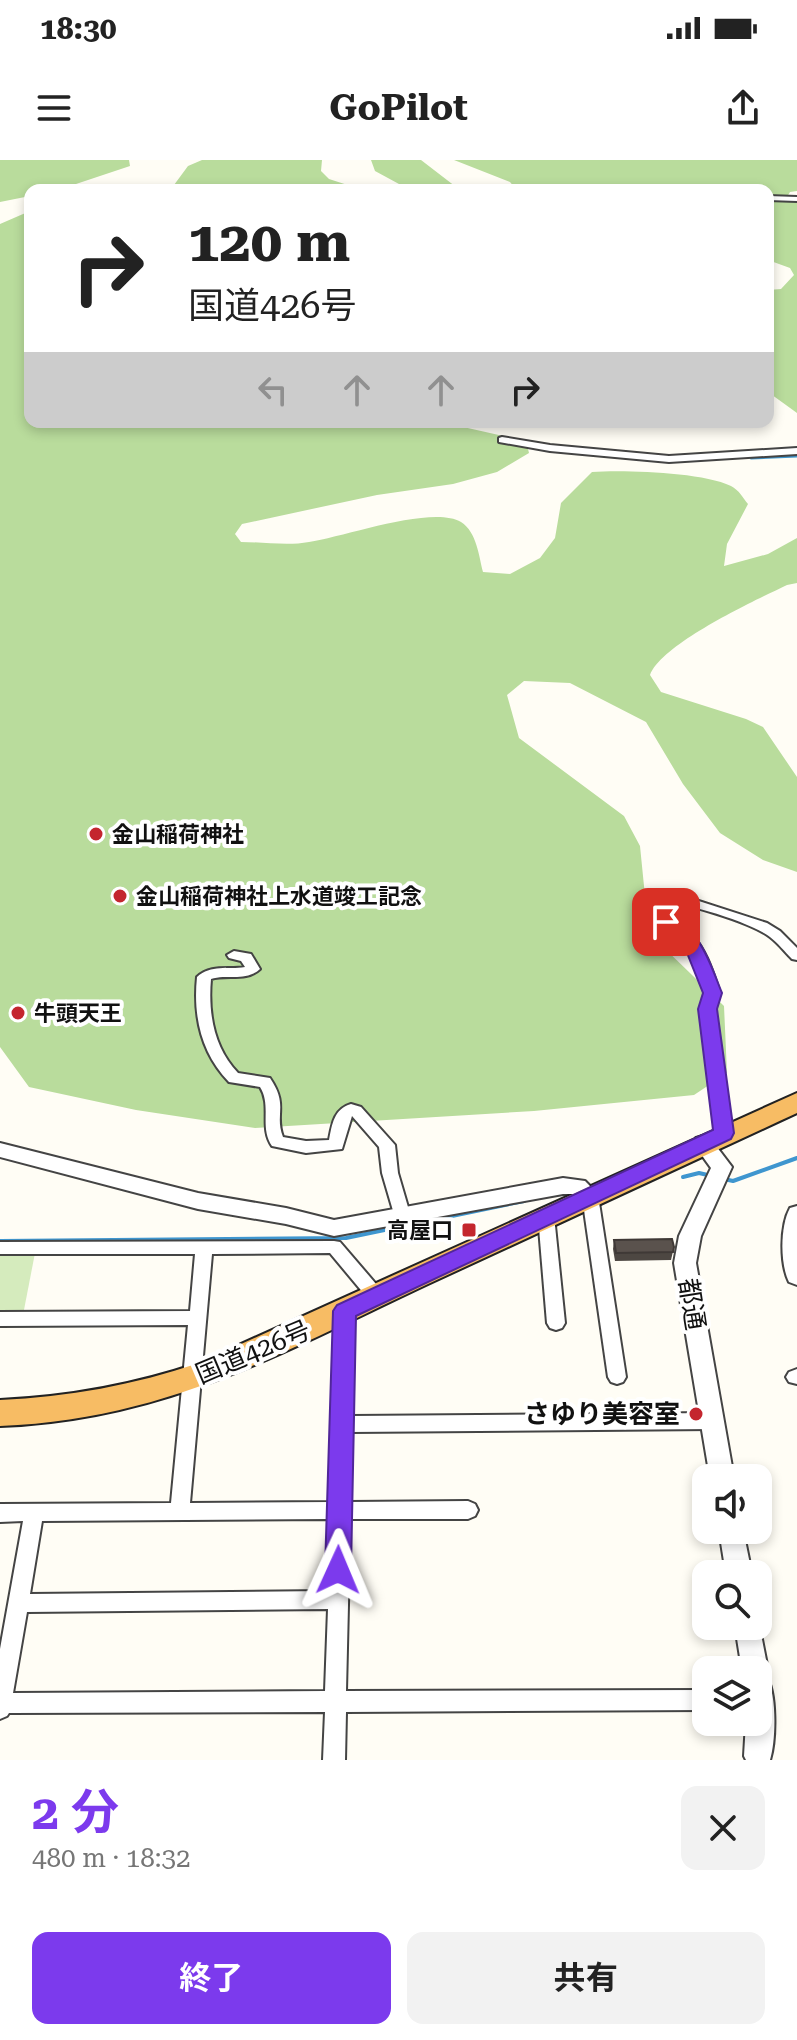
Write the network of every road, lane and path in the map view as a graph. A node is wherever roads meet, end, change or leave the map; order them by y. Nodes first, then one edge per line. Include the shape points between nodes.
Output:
1 (774, 198) edge
2 (797, 199) edge
3 (502, 440) dead end
4 (797, 451) edge
5 (231, 955) dead end
6 (797, 956) edge
7 (797, 1102) edge
8 (713, 1138) junction
9 (0, 1150) edge
10 (590, 1196) junction
11 (402, 1214) junction
12 (797, 1214) edge
13 (546, 1216) junction
14 (0, 1248) edge
15 (204, 1248) junction
16 (797, 1276) edge
17 (376, 1296) junction
18 (345, 1311) junction
19 (198, 1318) junction
20 (0, 1319) edge
21 (556, 1323) dead end
22 (617, 1377) dead end
23 (193, 1378) junction
24 (0, 1413) edge
25 (713, 1421) junction
26 (341, 1424) junction
27 (720, 1464) edge
28 (339, 1510) junction
29 (468, 1510) dead end
30 (180, 1511) junction
31 (34, 1512) junction
32 (0, 1513) edge
33 (337, 1600) junction
34 (19, 1603) junction
35 (692, 1700) edge
36 (335, 1701) junction
37 (0, 1705) edge
38 (759, 1736) edge
39 (759, 1759) edge
40 (334, 1760) edge

1 - 2 street
3 - 4 street via 669,459
5 - 11 street via 246,957 253,969 244,974 209,973 202,988 204,1023 225,1069 234,1078 265,1082 273,1092 272,1131 278,1142 336,1145 345,1112 356,1111 387,1145
6 - 8 street via 762,926 672,897 648,896 652,912 693,946 713,993 707,1009
7 - 8 highway, 国道426号
8 - 10 highway, 国道426号
8 - 25 street, 都通 via 721,1163 718,1177 685,1256
9 - 11 street via 198,1201 334,1228
10 - 11 street via 568,1185
10 - 13 highway, 国道426号
10 - 22 street
12 - 16 street
13 - 17 highway, 国道426号
13 - 21 street
14 - 15 street
15 - 17 street via 334,1247
15 - 19 street
17 - 18 highway, 国道426号
18 - 23 highway, 国道426号
18 - 26 street
19 - 20 street
19 - 23 street
23 - 24 highway, 国道426号 via 105,1402
23 - 30 street
25 - 26 street
25 - 27 street, 都通
26 - 28 street
28 - 29 street
28 - 30 street
28 - 33 street
30 - 31 street
31 - 32 street
31 - 34 street
33 - 34 street
33 - 36 street
34 - 37 street
35 - 36 street
36 - 37 street
36 - 40 street
38 - 39 street

